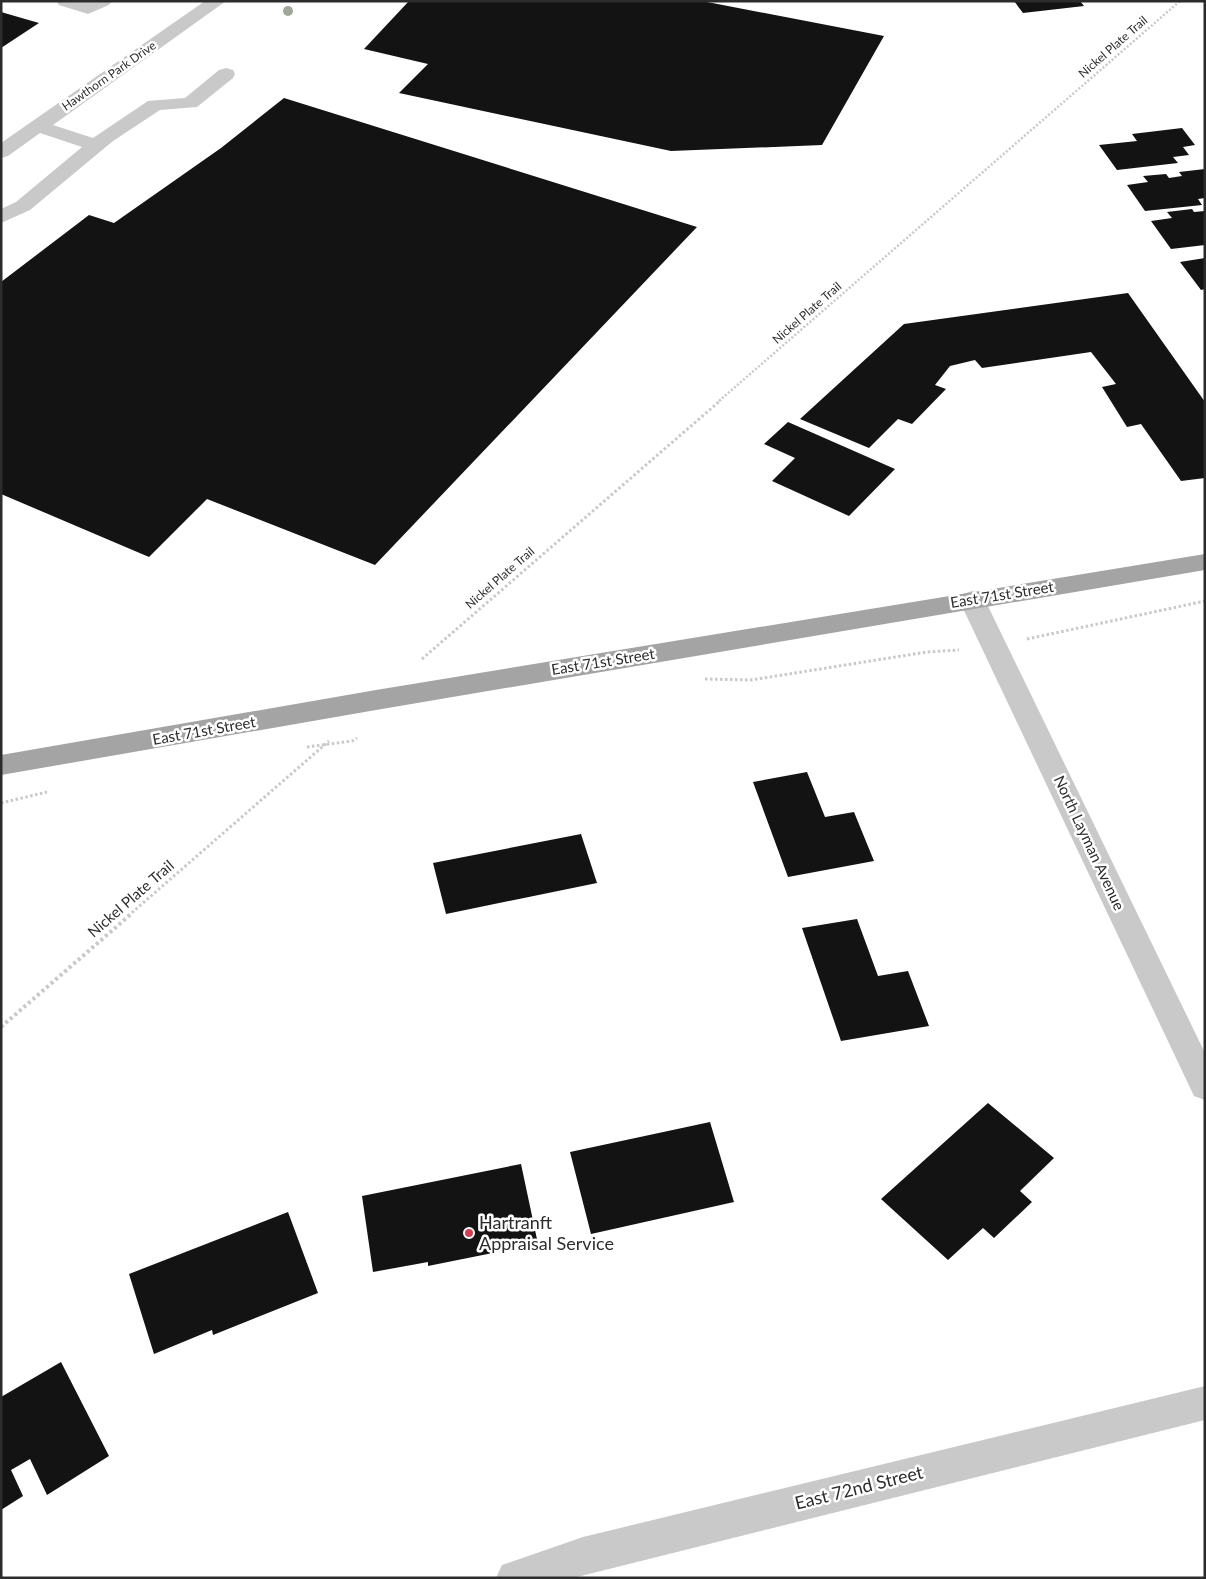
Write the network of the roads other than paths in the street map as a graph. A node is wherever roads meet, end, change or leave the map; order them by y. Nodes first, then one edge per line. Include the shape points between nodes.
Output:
1 (65, 1) edge
2 (103, 1) edge
3 (214, 2) edge
4 (226, 74) dead end
5 (38, 126) junction
6 (96, 146) junction
7 (1, 152) edge
8 (1, 217) edge
9 (1205, 562) edge
10 (972, 600) junction
11 (1, 765) edge
12 (1205, 1086) edge
13 (1205, 1403) edge
14 (515, 1578) edge

1 - 2 street via 88,9
3 - 5 street, Hawthorn Park Drive
4 - 6 street via 190,103 155,105
5 - 6 street
5 - 7 street, Hawthorn Park Drive
6 - 8 street via 23,206
9 - 10 main road, East 71st Street
10 - 11 main road, East 71st Street
10 - 12 street, North Layman Avenue
13 - 14 street, East 72nd Street via 583,1556

